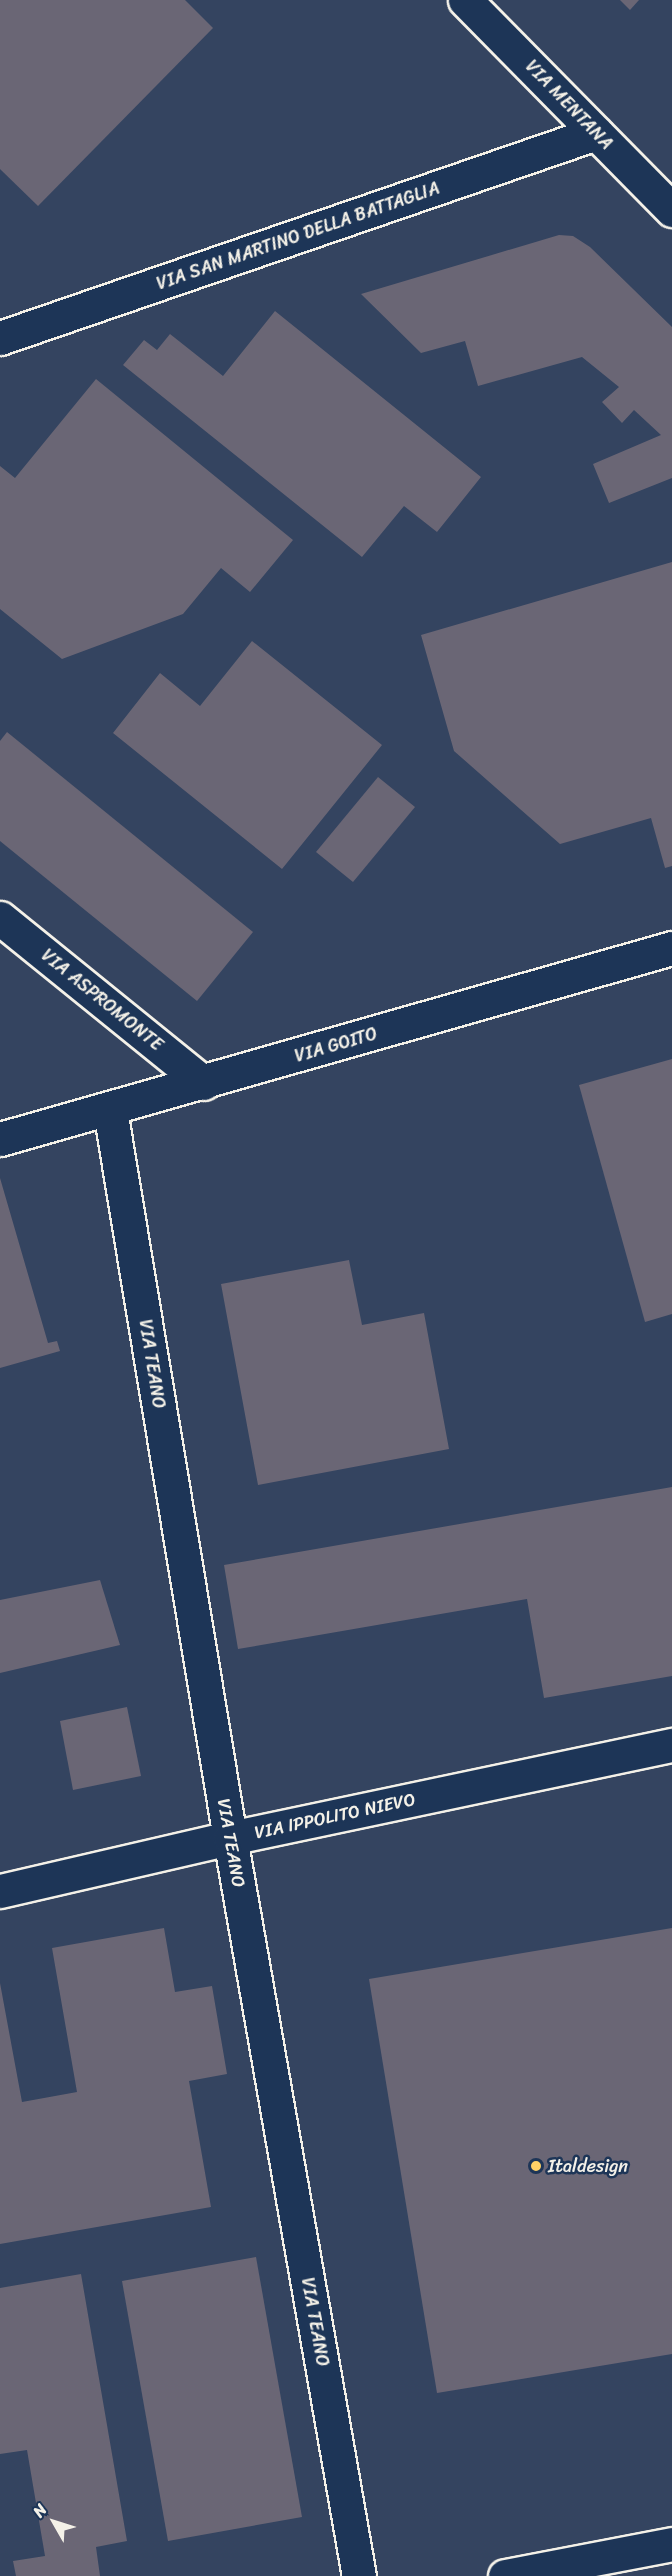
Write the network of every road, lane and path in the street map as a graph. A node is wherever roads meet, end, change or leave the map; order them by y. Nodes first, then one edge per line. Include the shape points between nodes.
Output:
1 (465, 0) edge
2 (596, 134) junction
3 (672, 210) edge
4 (0, 338) edge
5 (0, 918) edge
6 (672, 948) edge
7 (204, 1083) junction
8 (110, 1110) junction
9 (0, 1139) edge
10 (672, 1745) edge
11 (230, 1838) junction
12 (0, 1891) edge
13 (672, 2544) edge
14 (359, 2576) edge
15 (505, 2576) edge

1 - 2 street, VIA MENTANA
2 - 3 street, VIA MENTANA
2 - 4 street, VIA SAN MARTINO DELLA BATTAGLIA
5 - 7 street, VIA ASPROMONTE
6 - 7 street, VIA GOITO
7 - 8 street, VIA GOITO
8 - 9 street, VIA GOITO
8 - 11 street, VIA TEANO
10 - 11 street, VIA IPPOLITO NIEVO
11 - 12 street, VIA IPPOLITO NIEVO
11 - 14 street, VIA TEANO
13 - 15 street

